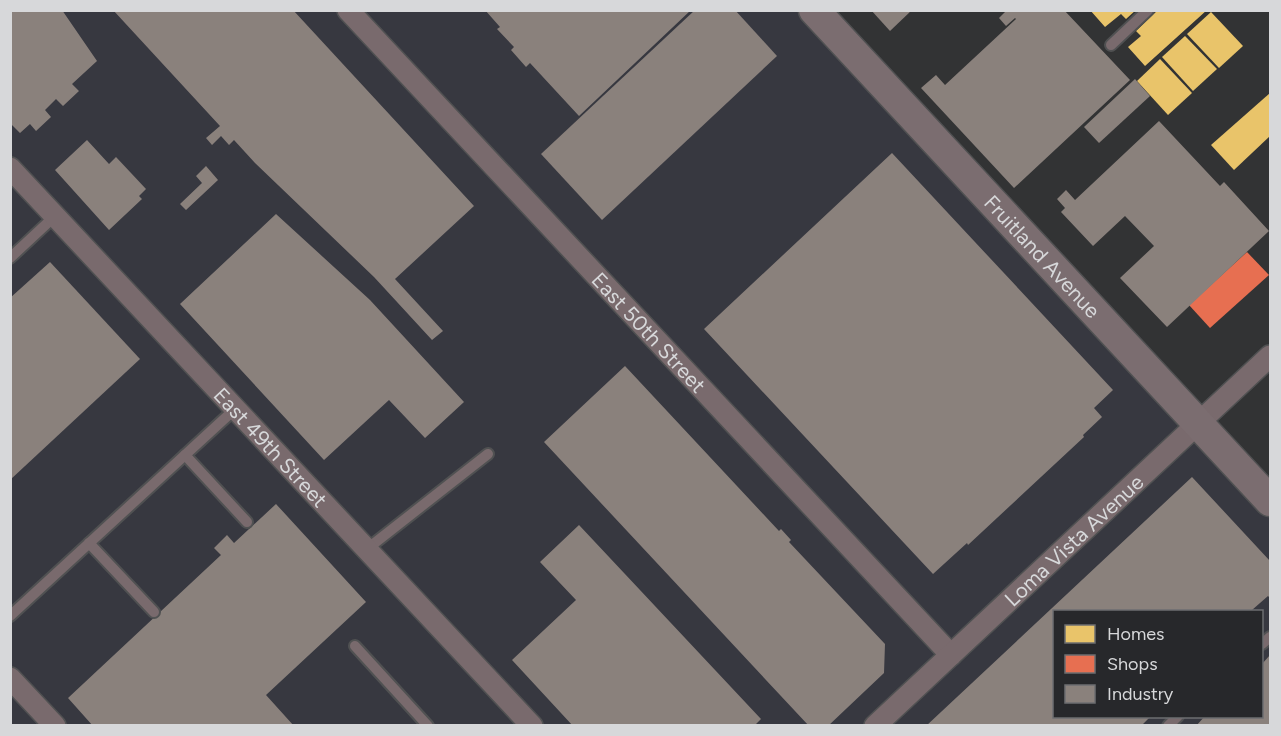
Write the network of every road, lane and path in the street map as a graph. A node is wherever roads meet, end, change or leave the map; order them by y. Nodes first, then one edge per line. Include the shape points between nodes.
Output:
1 (348, 10) edge
2 (814, 10) edge
3 (1148, 10) edge
4 (1111, 45) dead end
5 (10, 168) edge
6 (55, 216) junction
7 (10, 258) edge
8 (1270, 356) edge
9 (235, 409) junction
10 (1198, 423) junction
11 (185, 454) junction
12 (488, 454) dead end
13 (1270, 501) edge
14 (247, 522) dead end
15 (90, 543) junction
16 (367, 549) junction
17 (154, 612) dead end
18 (10, 616) edge
19 (355, 646) dead end
20 (951, 655) junction
21 (10, 678) edge
22 (55, 726) edge
23 (428, 726) edge
24 (532, 726) edge
25 (875, 726) edge

1 - 20 street, East 50th Street
2 - 10 street, Fruitland Avenue
3 - 4 lane
5 - 6 street, East 49th Street
6 - 7 lane
6 - 9 street, East 49th Street
8 - 10 street, Loma Vista Avenue
9 - 11 lane
9 - 16 street, East 49th Street
10 - 13 street, Fruitland Avenue
10 - 20 street, Loma Vista Avenue
11 - 14 lane
11 - 15 lane
12 - 16 lane
15 - 17 lane
15 - 18 lane
16 - 24 street, East 49th Street
19 - 23 lane
20 - 25 street, Loma Vista Avenue
21 - 22 street

